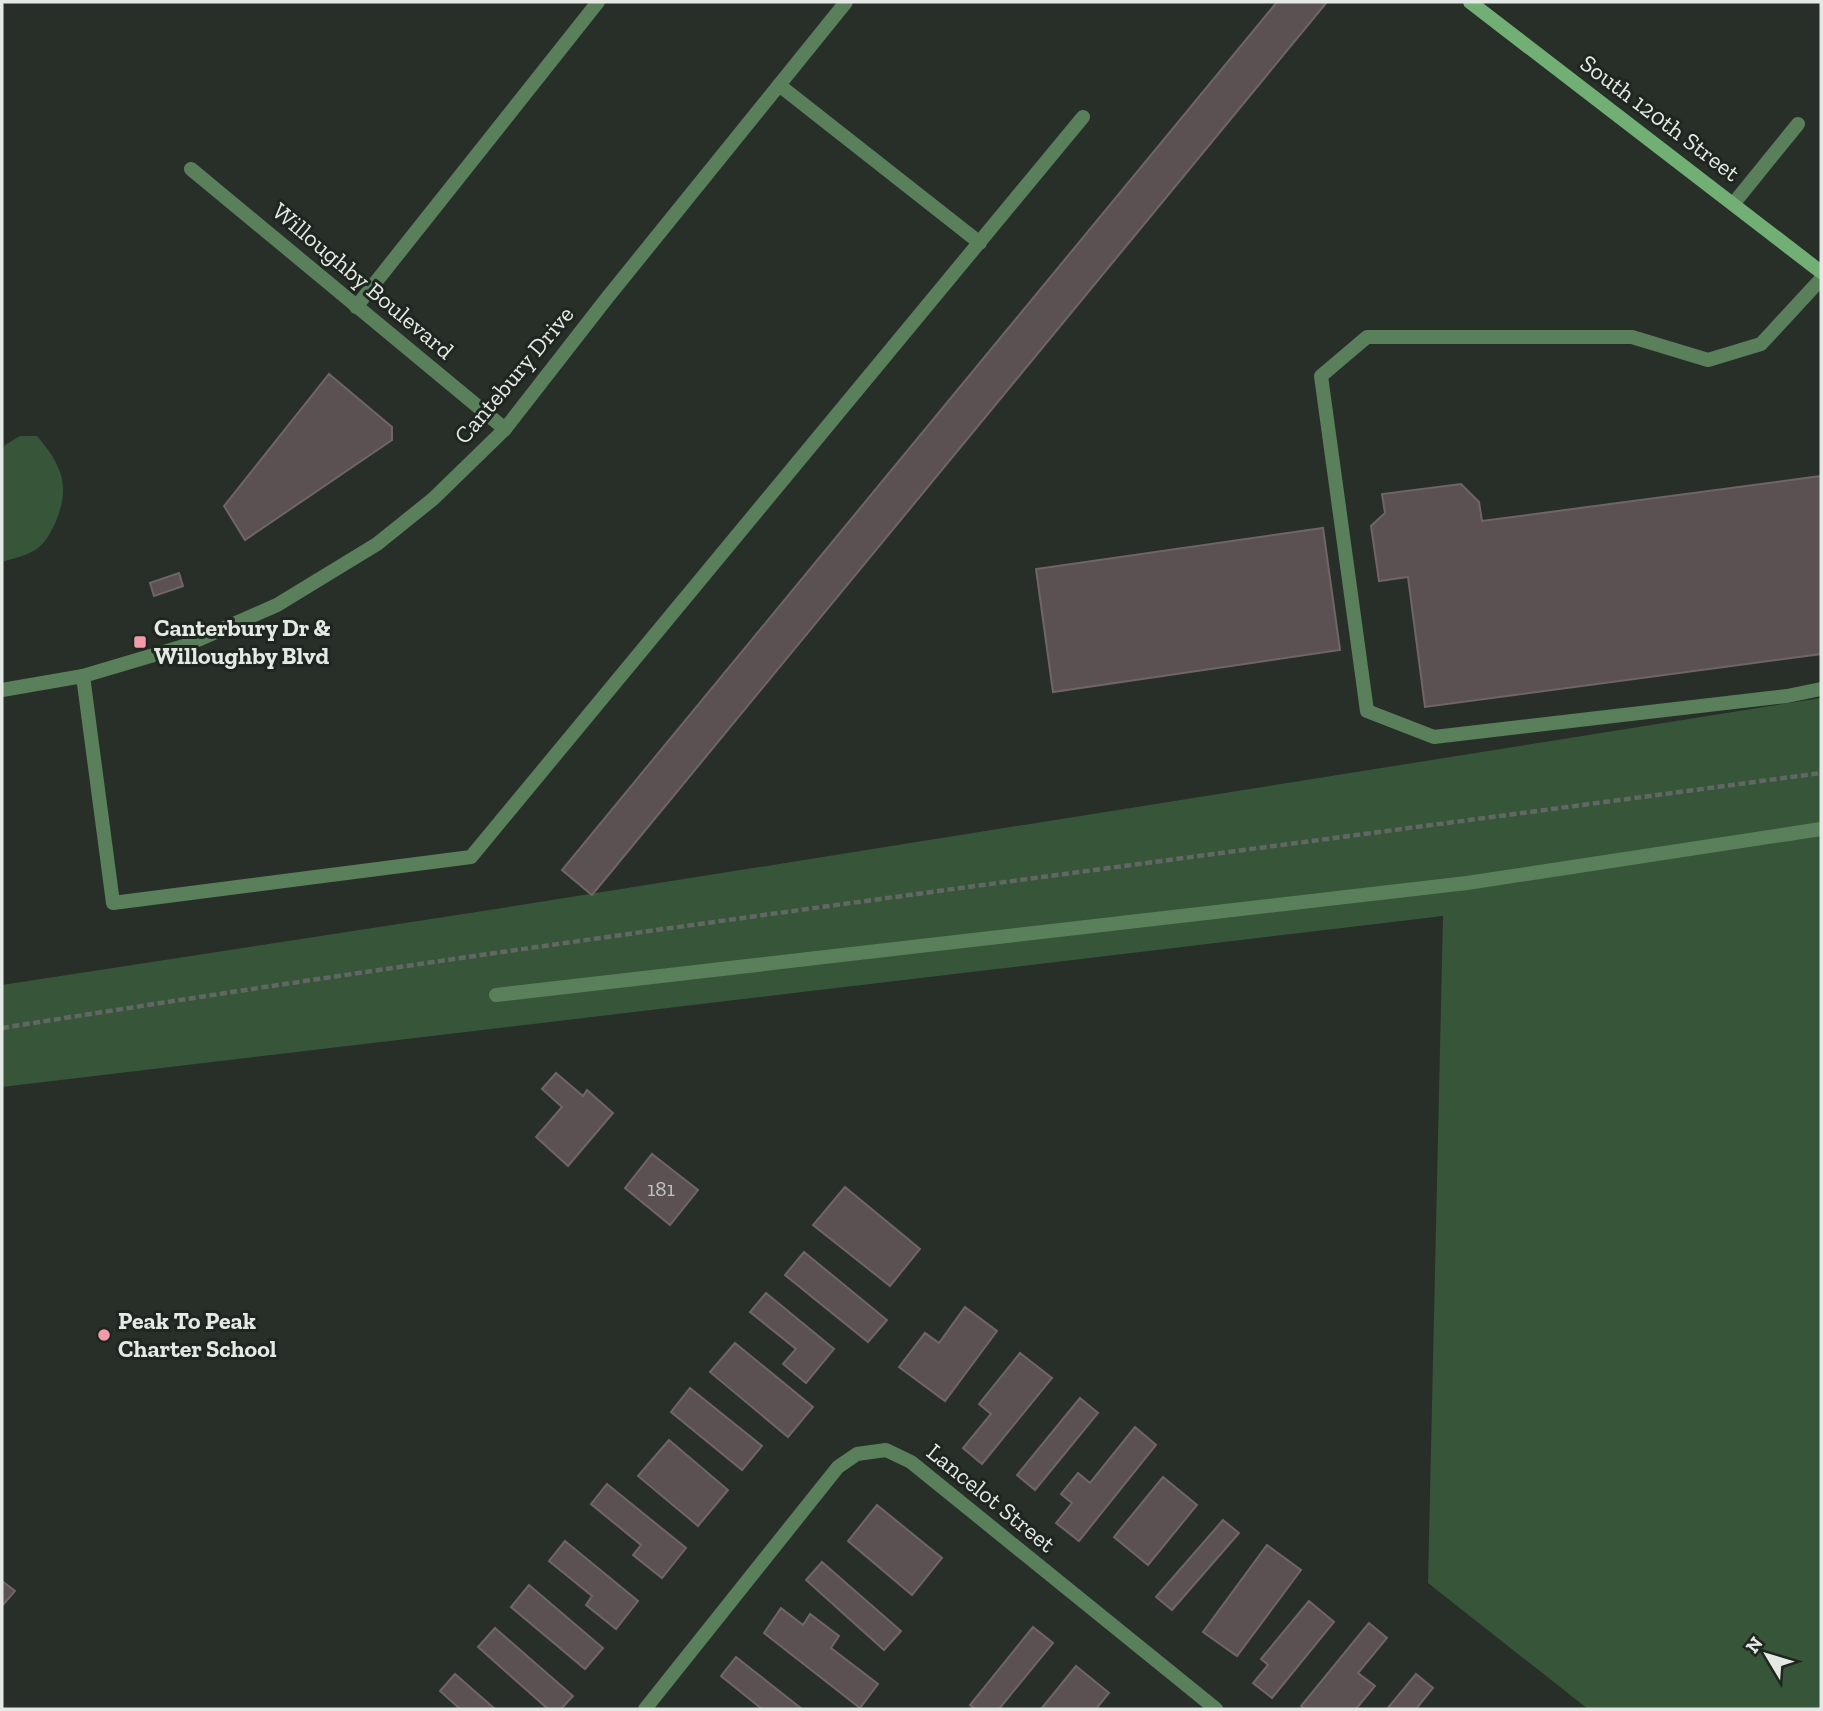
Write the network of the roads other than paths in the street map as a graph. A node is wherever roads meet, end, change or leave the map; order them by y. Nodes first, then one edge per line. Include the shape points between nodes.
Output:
1 (598, 2) edge
2 (846, 2) edge
3 (1470, 2) edge
4 (779, 85) junction
5 (1083, 117) dead end
6 (1798, 124) dead end
7 (191, 169) dead end
8 (1734, 203) junction
9 (980, 243) junction
10 (1821, 272) edge
11 (1821, 279) edge
12 (356, 307) junction
13 (505, 429) junction
14 (83, 676) junction
15 (1821, 689) edge
16 (2, 690) edge
17 (1821, 829) edge
18 (496, 995) dead end
19 (645, 1709) edge
20 (1216, 1709) edge

1 - 12 street
2 - 4 street, Cantebury Drive
3 - 8 main road, South 120th Street
4 - 9 street
4 - 13 street, Cantebury Drive
5 - 9 street
6 - 8 street
7 - 12 street, Willoughby Boulevard
8 - 10 main road, South 120th Street
9 - 14 street via 471,857 113,903
11 - 15 street via 1761,344 1708,360 1633,337 1367,337 1321,376 1367,711 1434,737
12 - 13 street, Willoughby Boulevard
13 - 14 street, Cantebury Drive via 433,499 377,544 277,605 184,646
14 - 16 street, Cantebury Drive
17 - 18 street via 1467,883
19 - 20 street, Lancelot Street via 838,1467 857,1454 886,1450 911,1462

